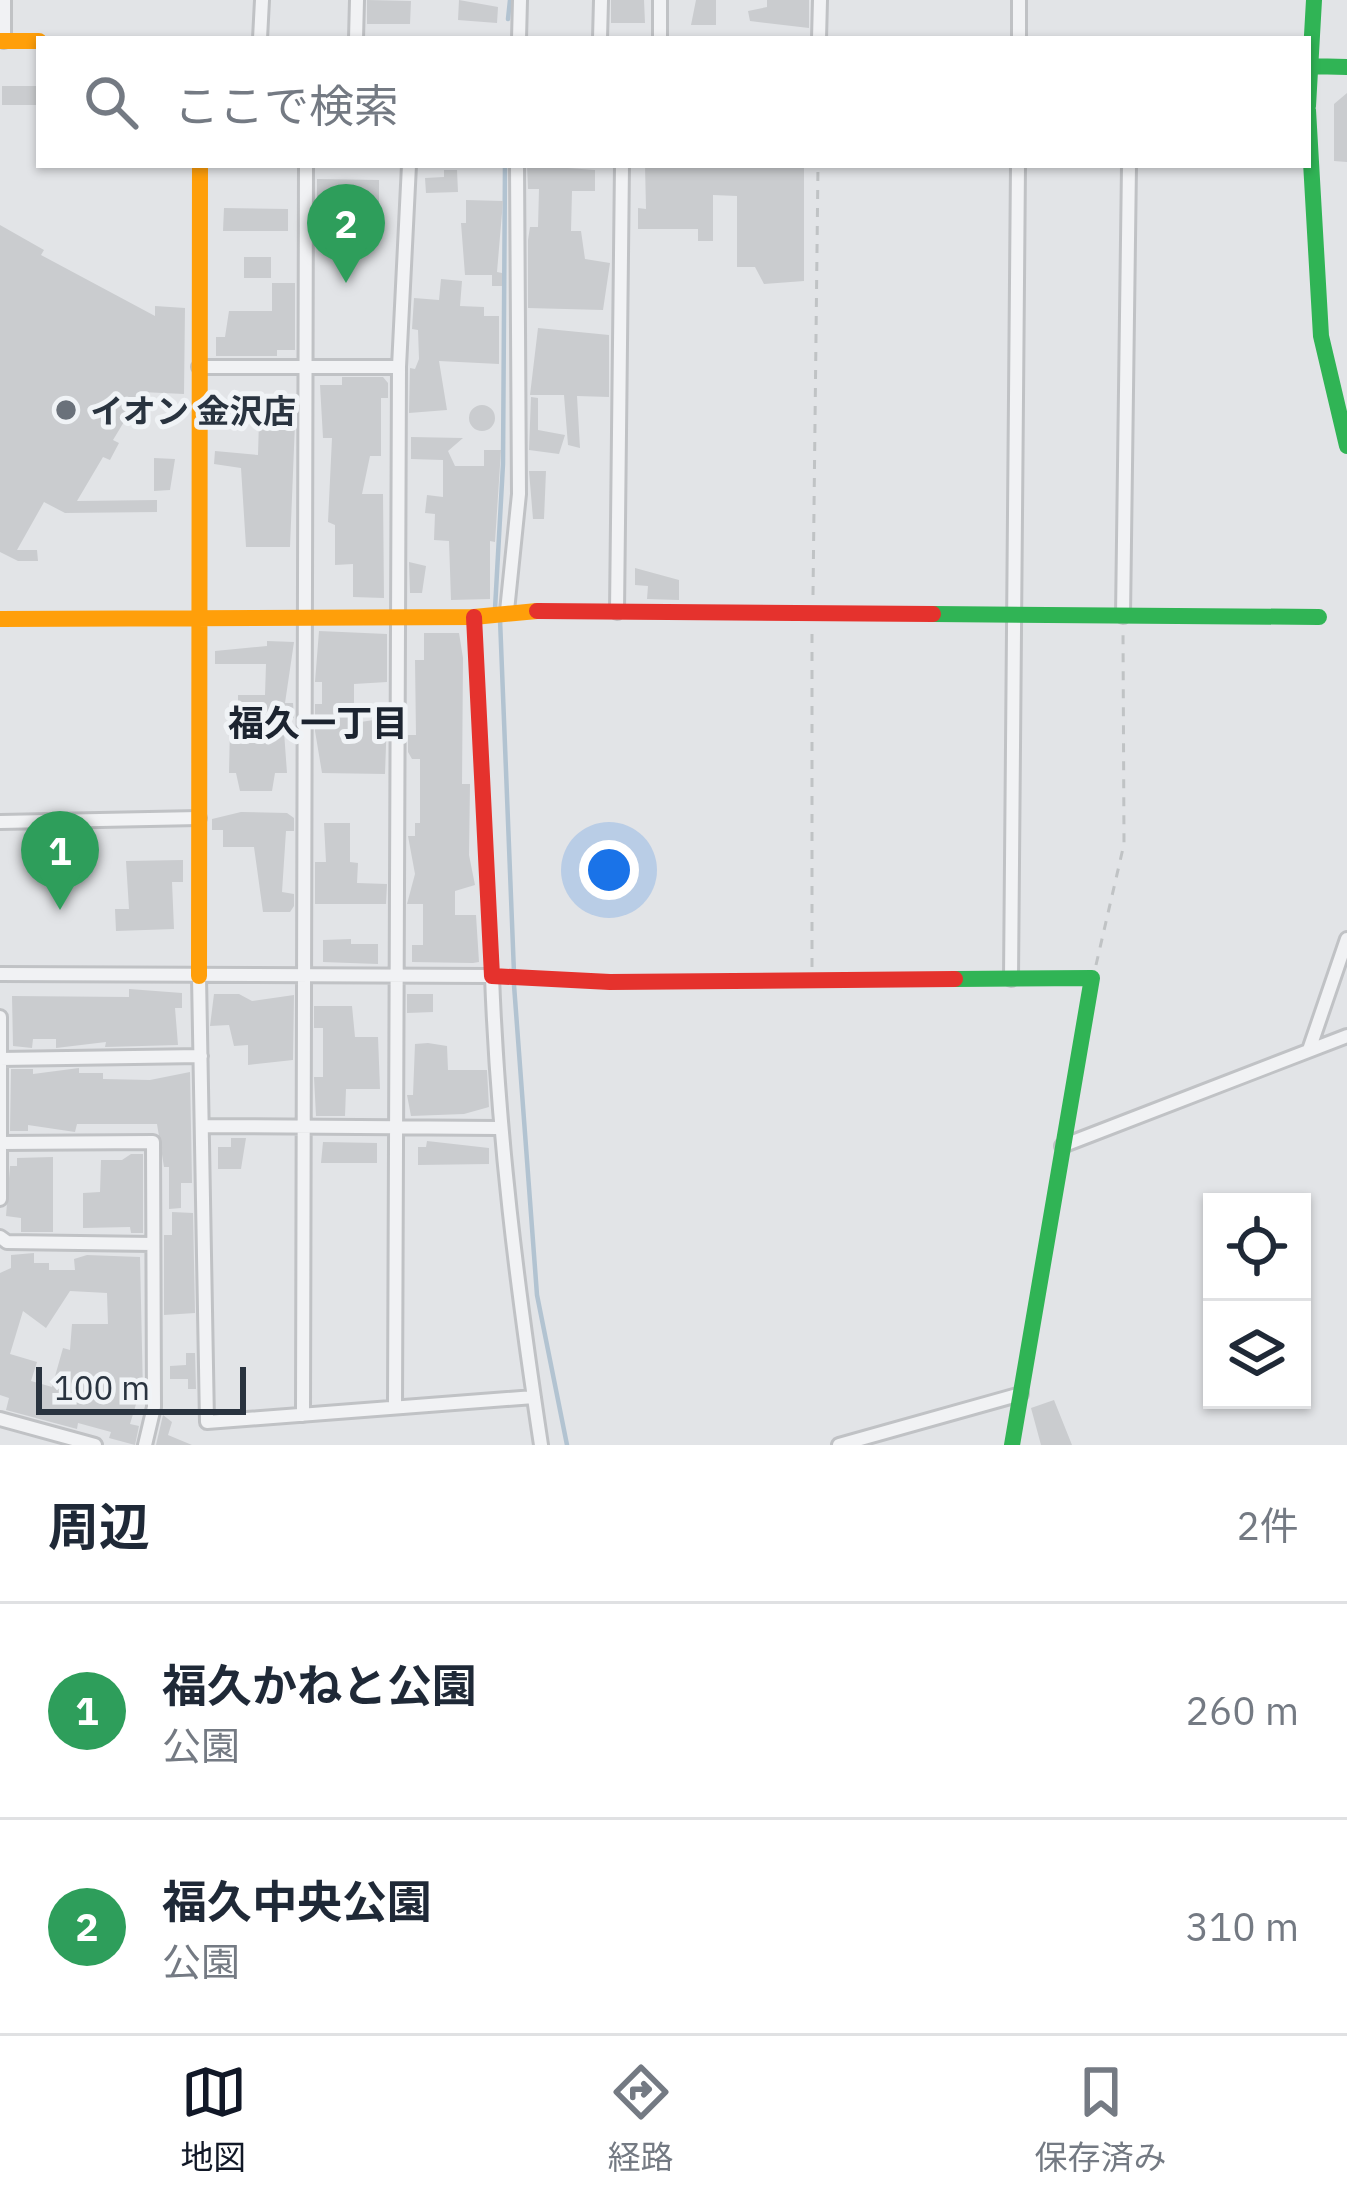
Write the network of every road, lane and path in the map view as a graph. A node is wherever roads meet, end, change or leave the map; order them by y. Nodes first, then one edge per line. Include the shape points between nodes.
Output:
1 (4, 0) edge
2 (262, 0) edge
3 (356, 0) edge
4 (520, 0) edge
5 (601, 0) edge
6 (660, 0) edge
7 (820, 0) edge
8 (1019, 0) edge
9 (1314, 0) edge
10 (260, 36) edge
11 (356, 36) edge
12 (519, 36) edge
13 (600, 36) edge
14 (660, 36) edge
15 (820, 36) edge
16 (1019, 36) edge
17 (1311, 40) edge
18 (2, 41) edge
19 (36, 41) edge
20 (1311, 66) edge
21 (1347, 67) edge
22 (1311, 161) edge
23 (200, 168) edge
24 (306, 168) edge
25 (409, 168) edge
26 (518, 168) edge
27 (622, 168) edge
28 (818, 168) edge
29 (1018, 168) edge
30 (1129, 168) edge
31 (199, 367) junction
32 (399, 367) junction
33 (305, 368) junction
34 (1347, 446) edge
35 (616, 612) junction
36 (491, 613) junction
37 (398, 614) junction
38 (812, 614) junction
39 (304, 615) junction
40 (1014, 615) junction
41 (197, 616) junction
42 (1124, 616) junction
43 (1319, 617) dead end
44 (0, 619) edge
45 (199, 818) junction
46 (0, 822) edge
47 (1347, 939) edge
48 (0, 974) edge
49 (199, 976) junction
50 (302, 976) junction
51 (393, 976) junction
52 (496, 976) junction
53 (1092, 978) junction
54 (1011, 979) junction
55 (812, 980) junction
56 (0, 1017) edge
57 (1347, 1036) edge
58 (1309, 1050) junction
59 (201, 1056) junction
60 (0, 1059) edge
61 (204, 1126) junction
62 (303, 1127) junction
63 (392, 1128) junction
64 (498, 1128) junction
65 (0, 1143) edge
66 (1060, 1146) junction
67 (0, 1199) edge
68 (0, 1237) edge
69 (152, 1244) junction
70 (1021, 1394) junction
71 (534, 1397) junction
72 (395, 1408) junction
73 (303, 1414) junction
74 (0, 1419) edge
75 (95, 1445) edge
76 (146, 1445) edge
77 (542, 1445) edge
78 (839, 1445) edge
79 (1012, 1445) edge

1 - 18 street
2 - 10 street
3 - 11 street
4 - 12 street
5 - 13 street
6 - 14 street
7 - 15 street
8 - 16 street
9 - 17 street
18 - 19 street
20 - 21 street
22 - 34 street via 1321,336
23 - 31 street
24 - 33 street
25 - 32 street
26 - 36 street via 519,494
27 - 35 street
28 - 38 path
29 - 40 street
30 - 42 street
31 - 33 street
31 - 41 street
32 - 33 street
32 - 37 street
33 - 39 street
35 - 36 street
35 - 38 street
36 - 37 street
36 - 52 street
37 - 39 street
37 - 51 street
38 - 40 street
38 - 55 path
39 - 41 street
39 - 50 street
40 - 42 street
40 - 54 street
41 - 44 street
41 - 45 street
42 - 43 street
42 - 53 path via 1124,844
45 - 46 street
45 - 49 street
47 - 58 street
48 - 49 street
49 - 50 street
49 - 59 street
50 - 51 street
50 - 62 street
51 - 52 street
51 - 63 street
52 - 55 street
52 - 64 street
53 - 54 street
53 - 66 street
54 - 55 street
56 - 60 street
57 - 58 street
58 - 66 street
59 - 60 street
59 - 61 street
60 - 65 street
61 - 62 street
61 - 73 street via 207,1422
62 - 63 street
62 - 73 street
63 - 64 street
63 - 72 street
64 - 71 street
65 - 67 street
65 - 69 street via 153,1142
66 - 70 street
68 - 69 street
69 - 76 street via 154,1407
70 - 78 street
70 - 79 street
71 - 72 street
71 - 77 street
72 - 73 street
74 - 75 street

